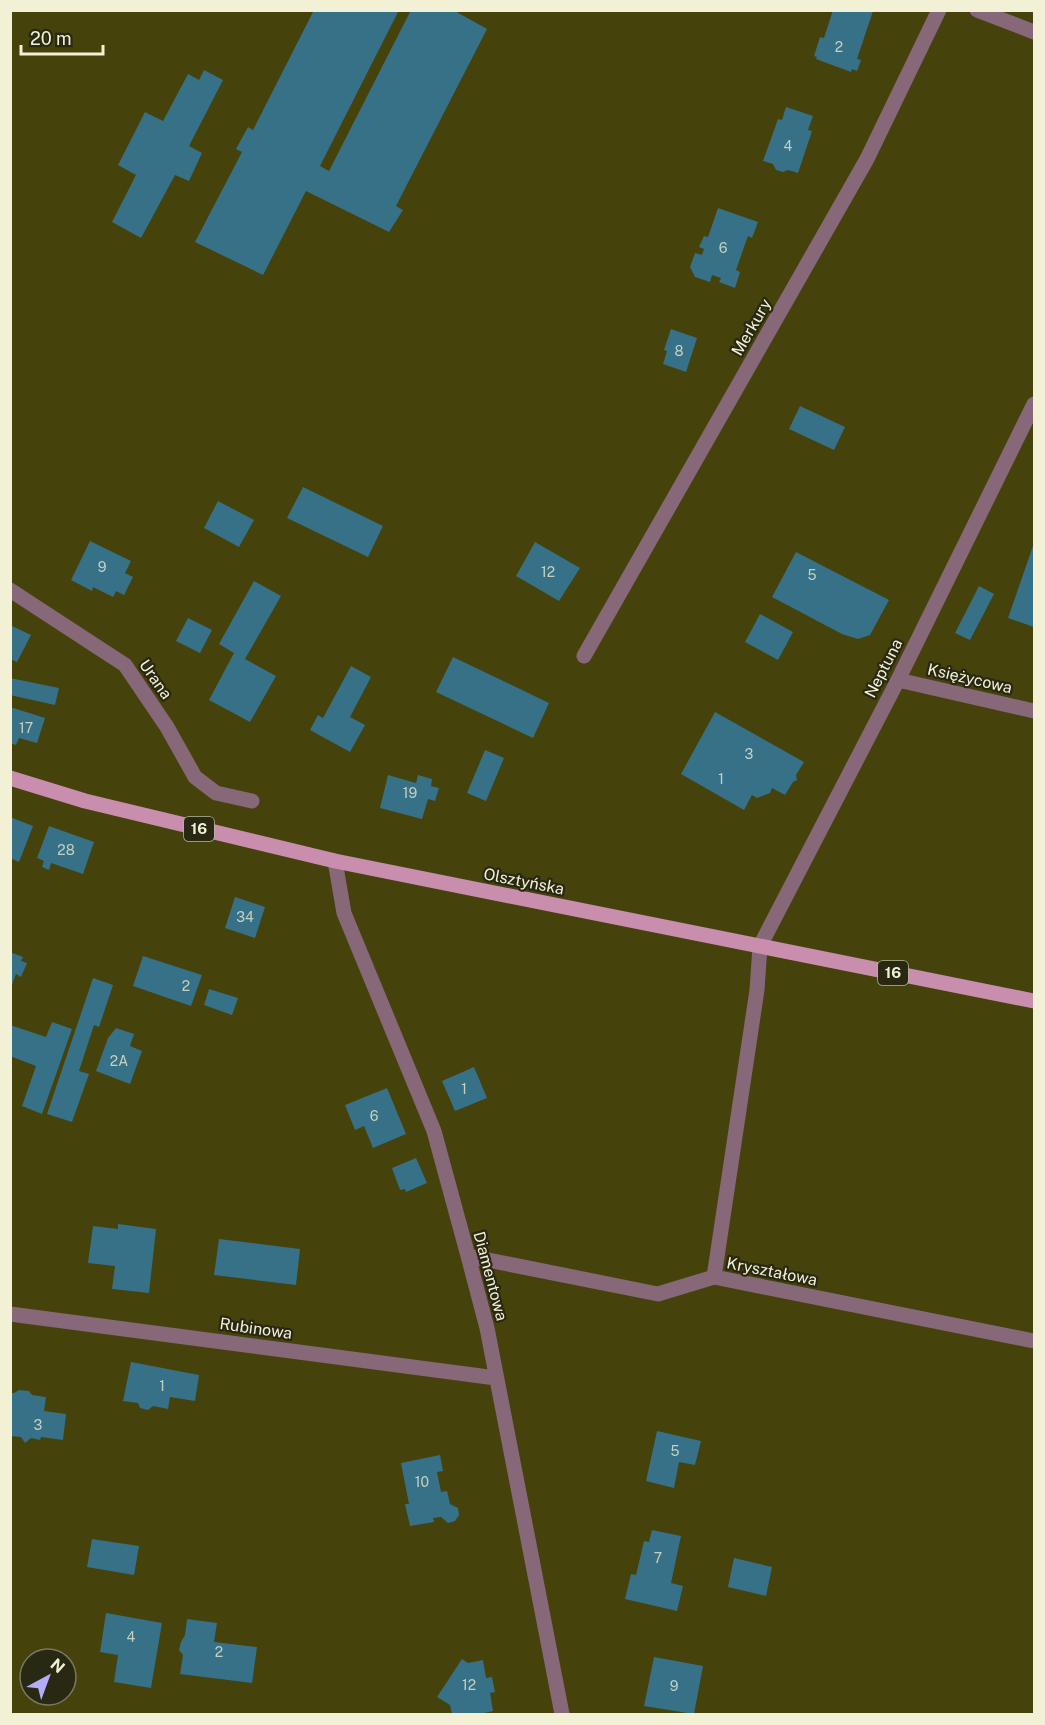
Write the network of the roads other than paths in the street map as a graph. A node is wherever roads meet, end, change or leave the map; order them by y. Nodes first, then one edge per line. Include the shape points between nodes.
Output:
1 (939, 10) edge
2 (977, 10) edge
3 (1035, 32) edge
4 (1035, 404) edge
5 (10, 590) edge
6 (584, 656) dead end
7 (898, 680) junction
8 (1035, 711) edge
9 (10, 778) edge
10 (252, 801) dead end
11 (335, 861) junction
12 (760, 946) junction
13 (1035, 1001) edge
14 (468, 1256) junction
15 (714, 1277) junction
16 (10, 1314) edge
17 (1035, 1341) edge
18 (496, 1378) junction
19 (562, 1714) edge

1 - 6 street, Merkury via 867,159
2 - 3 street
4 - 7 street, Neptuna
5 - 10 street, Urana via 124,665 167,727 195,777 216,793
7 - 8 street, Księżycowa
7 - 12 street, Neptuna
9 - 11 main road, Olsztyńska / 16 via 85,801
11 - 12 main road, Olsztyńska / 16
11 - 14 street, Diamentowa via 344,913 434,1131
12 - 13 main road, Olsztyńska / 16
12 - 15 street via 758,990
14 - 15 street, Kryształowa via 658,1294
14 - 18 street, Diamentowa
15 - 17 street, Kryształowa
16 - 18 street, Rubinowa
18 - 19 street, Diamentowa

